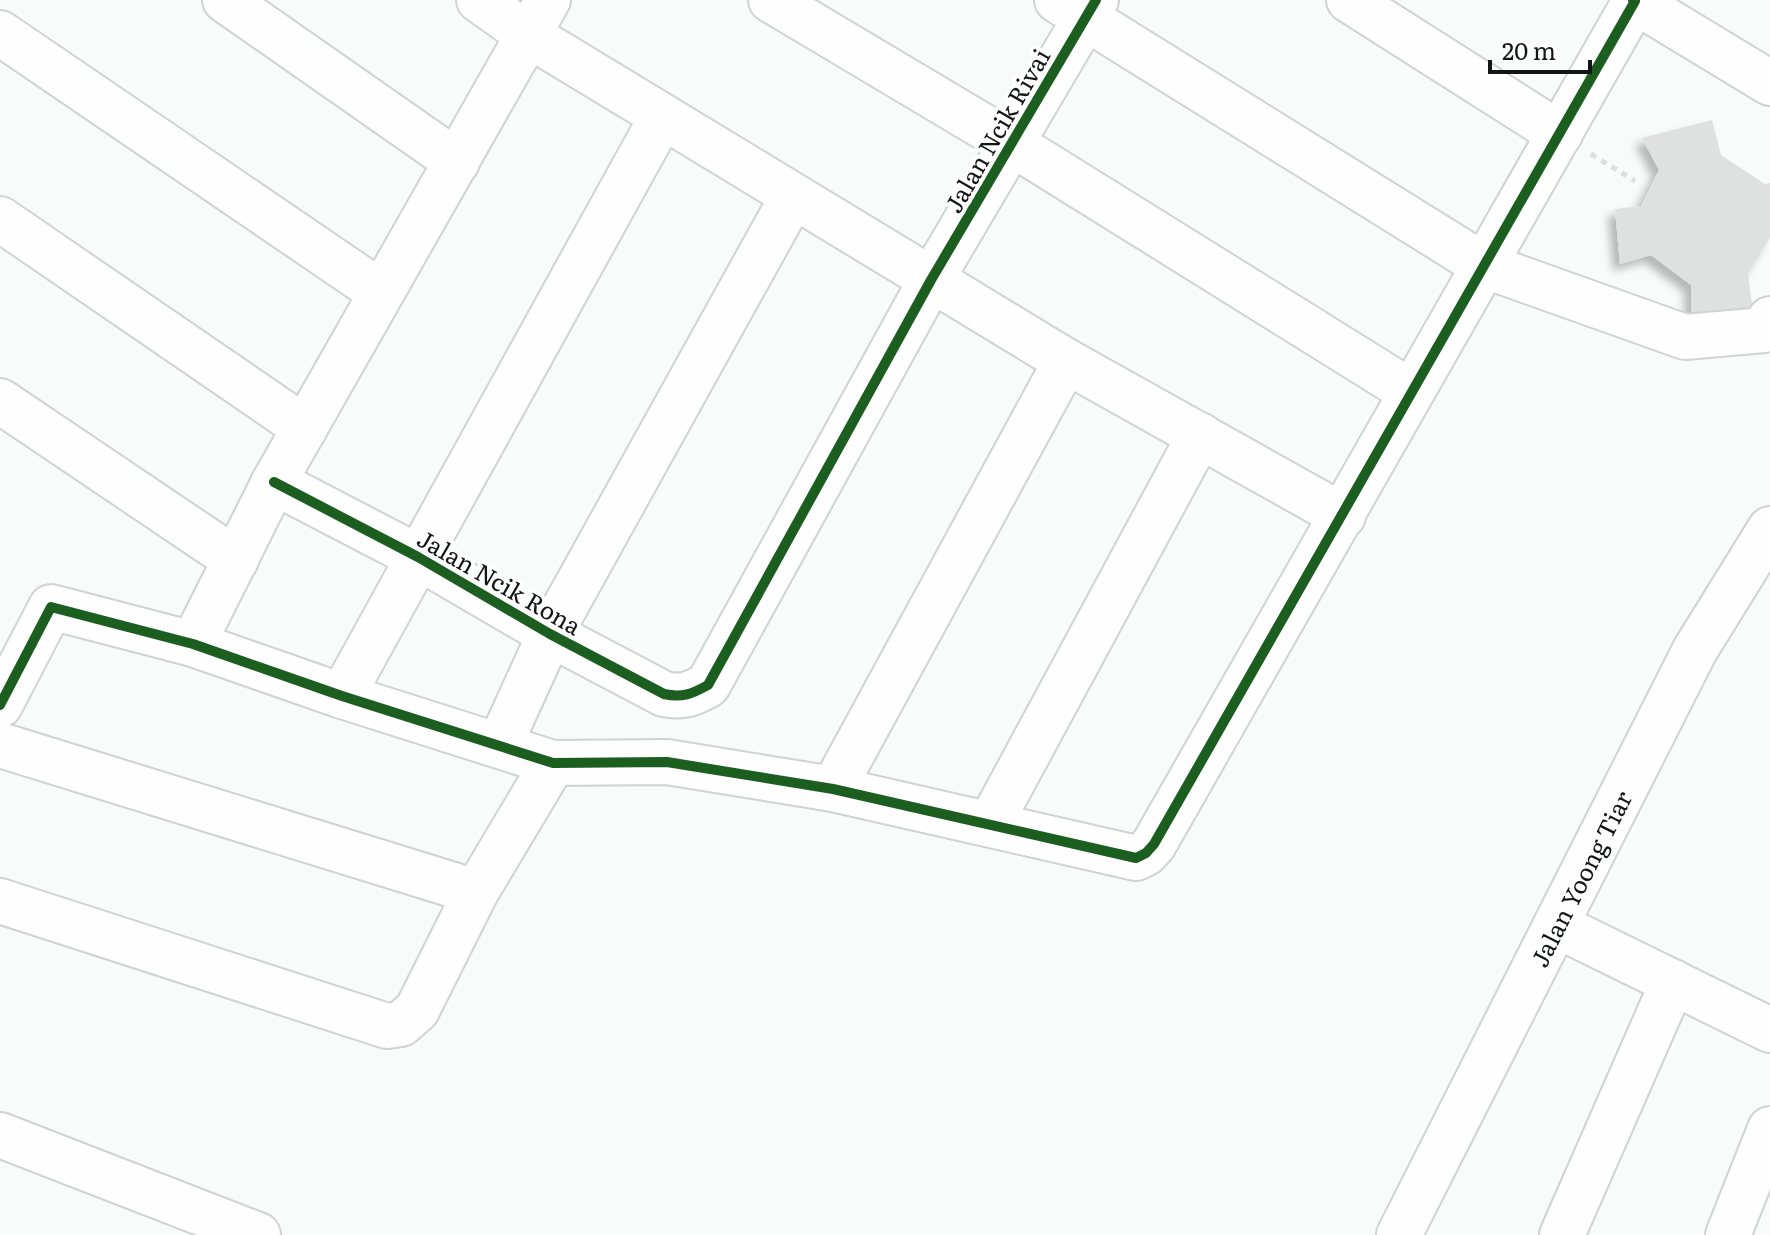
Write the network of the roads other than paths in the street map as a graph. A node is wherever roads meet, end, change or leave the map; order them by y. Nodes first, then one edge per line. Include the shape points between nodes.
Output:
1 (225, 0) edge
2 (479, 0) edge
3 (771, 0) edge
4 (1349, 0) edge
5 (1634, 1) edge
6 (1079, 6) edge
7 (537, 17) edge
8 (0, 33) edge
9 (1770, 83) edge
10 (662, 117) junction
11 (1560, 134) junction
12 (1011, 143) junction
13 (457, 162) junction
14 (793, 196) junction
15 (0, 219) edge
16 (1483, 265) junction
17 (931, 280) junction
18 (380, 292) junction
19 (1770, 319) edge
20 (1066, 361) junction
21 (1411, 392) junction
22 (0, 401) edge
23 (305, 428) junction
24 (1200, 435) junction
25 (274, 482) junction
26 (1343, 516) junction
27 (1770, 529) edge
28 (418, 557) junction
29 (236, 560) junction
30 (550, 634) junction
31 (193, 644) junction
32 (699, 690) junction
33 (342, 696) junction
34 (0, 705) edge
35 (500, 744) junction
36 (0, 745) edge
37 (667, 762) junction
38 (553, 763) junction
39 (833, 789) junction
40 (990, 824) junction
41 (476, 892) junction
42 (0, 901) edge
43 (1556, 925) junction
44 (1673, 982) junction
45 (1770, 1030) edge
46 (1770, 1129) edge
47 (0, 1135) edge
48 (258, 1235) edge
49 (1399, 1235) edge
50 (1562, 1235) edge
51 (1728, 1235) edge

1 - 13 street
2 - 7 street
3 - 12 street
4 - 11 street
5 - 9 street
5 - 11 street
6 - 12 street, Jalan Ncik Rivai
6 - 16 street
7 - 10 street
7 - 13 street
8 - 18 street
10 - 14 street
10 - 28 street
11 - 16 street
12 - 17 street, Jalan Ncik Rivai
12 - 21 street
13 - 18 street
14 - 17 street
14 - 30 street
15 - 23 street
16 - 19 street via 1685,337 1764,330
16 - 21 street
17 - 20 street
17 - 32 street, Jalan Ncik Rivai
18 - 23 street
20 - 24 street
20 - 39 street
21 - 26 street
22 - 29 street
23 - 25 street
24 - 26 street
24 - 40 street
25 - 28 street, Jalan Ncik Rona
25 - 29 street
26 - 40 street via 1146,853 1136,858
27 - 43 street, Jalan Yoong Tiar via 1695,650
28 - 30 street, Jalan Ncik Rona
28 - 33 street
29 - 31 street
30 - 32 street, Jalan Ncik Rona via 664,694 678,697
30 - 35 street
31 - 33 street
31 - 34 street via 51,607
32 - 37 street, Jalan Ncik Rivai
33 - 35 street
35 - 38 street
36 - 41 street
37 - 38 street
37 - 39 street
38 - 41 street
39 - 40 street
41 - 42 street via 417,1010 401,1024 387,1026
43 - 44 street
43 - 49 street, Jalan Yoong Tiar
44 - 45 street
44 - 50 street
46 - 51 street
47 - 48 street

